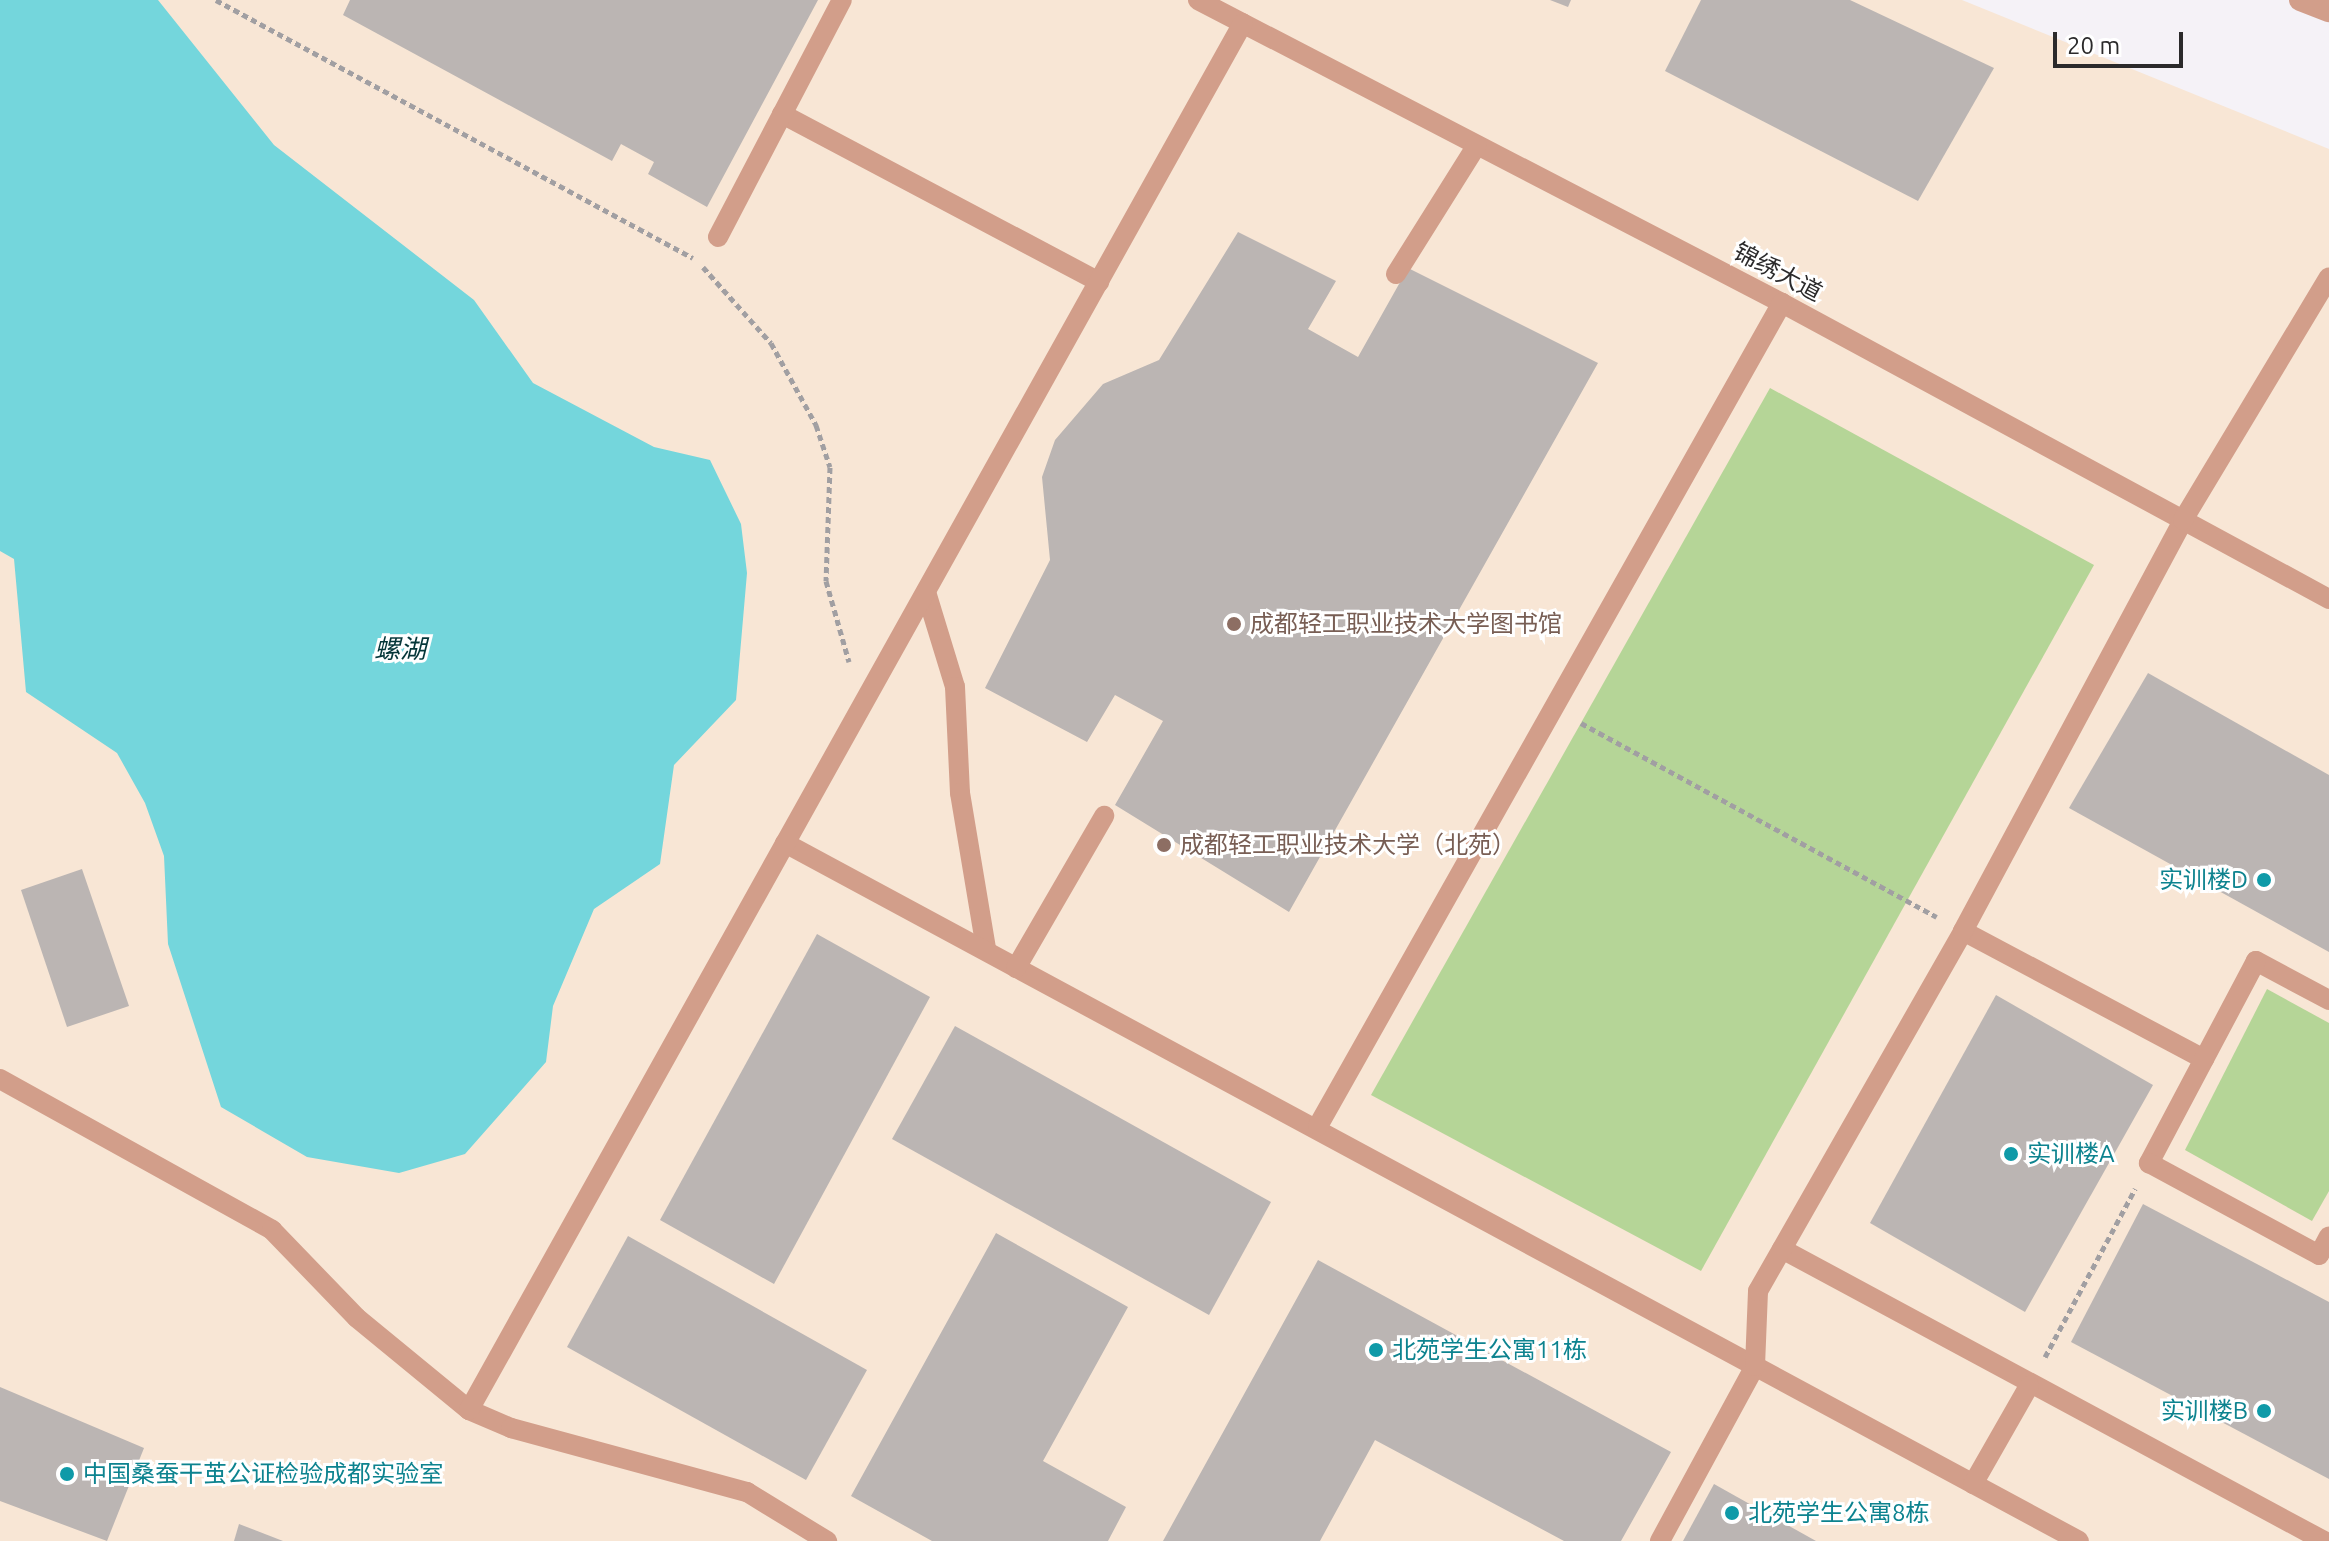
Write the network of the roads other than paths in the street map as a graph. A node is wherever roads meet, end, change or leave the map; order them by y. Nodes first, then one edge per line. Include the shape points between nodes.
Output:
1 (842, 0) edge
2 (1198, 0) edge
3 (2300, 0) edge
4 (2329, 11) edge
5 (1243, 23) junction
6 (782, 114) junction
7 (1477, 145) junction
8 (718, 237) dead end
9 (1396, 274) dead end
10 (2329, 277) edge
11 (1099, 282) junction
12 (1782, 303) junction
13 (2183, 520) junction
14 (926, 592) junction
15 (2329, 599) edge
16 (1104, 816) dead end
17 (785, 843) junction
18 (1963, 931) junction
19 (986, 949) junction
20 (1016, 968) junction
21 (2329, 1000) edge
22 (2204, 1059) junction
23 (0, 1079) edge
24 (1318, 1126) junction
25 (2329, 1236) edge
26 (1782, 1249) junction
27 (1755, 1366) junction
28 (2029, 1386) junction
29 (469, 1410) junction
30 (1973, 1484) junction
31 (827, 1541) edge
32 (1660, 1541) edge
33 (2079, 1541) edge
34 (2324, 1541) edge

1 - 6 lane
2 - 5 lane, 锦绣大道
3 - 4 street
5 - 7 lane, 锦绣大道
5 - 11 lane
6 - 8 lane
6 - 11 lane
7 - 9 lane
7 - 12 lane, 锦绣大道
10 - 13 lane
11 - 14 lane
12 - 13 lane, 锦绣大道
12 - 24 lane
13 - 15 lane, 锦绣大道
13 - 18 lane
14 - 17 lane
14 - 19 lane via 955,687 960,793
16 - 20 lane
17 - 19 lane
17 - 29 lane
18 - 22 lane
18 - 26 lane
19 - 20 lane
20 - 24 lane
21 - 22 lane via 2256,961
22 - 25 lane via 2149,1163 2319,1255
23 - 29 lane via 272,1230 357,1318
24 - 27 lane
26 - 27 lane via 1758,1291
26 - 28 lane
27 - 30 lane
27 - 32 lane
28 - 30 lane
28 - 34 lane
29 - 31 lane via 511,1428 747,1492
30 - 33 lane

